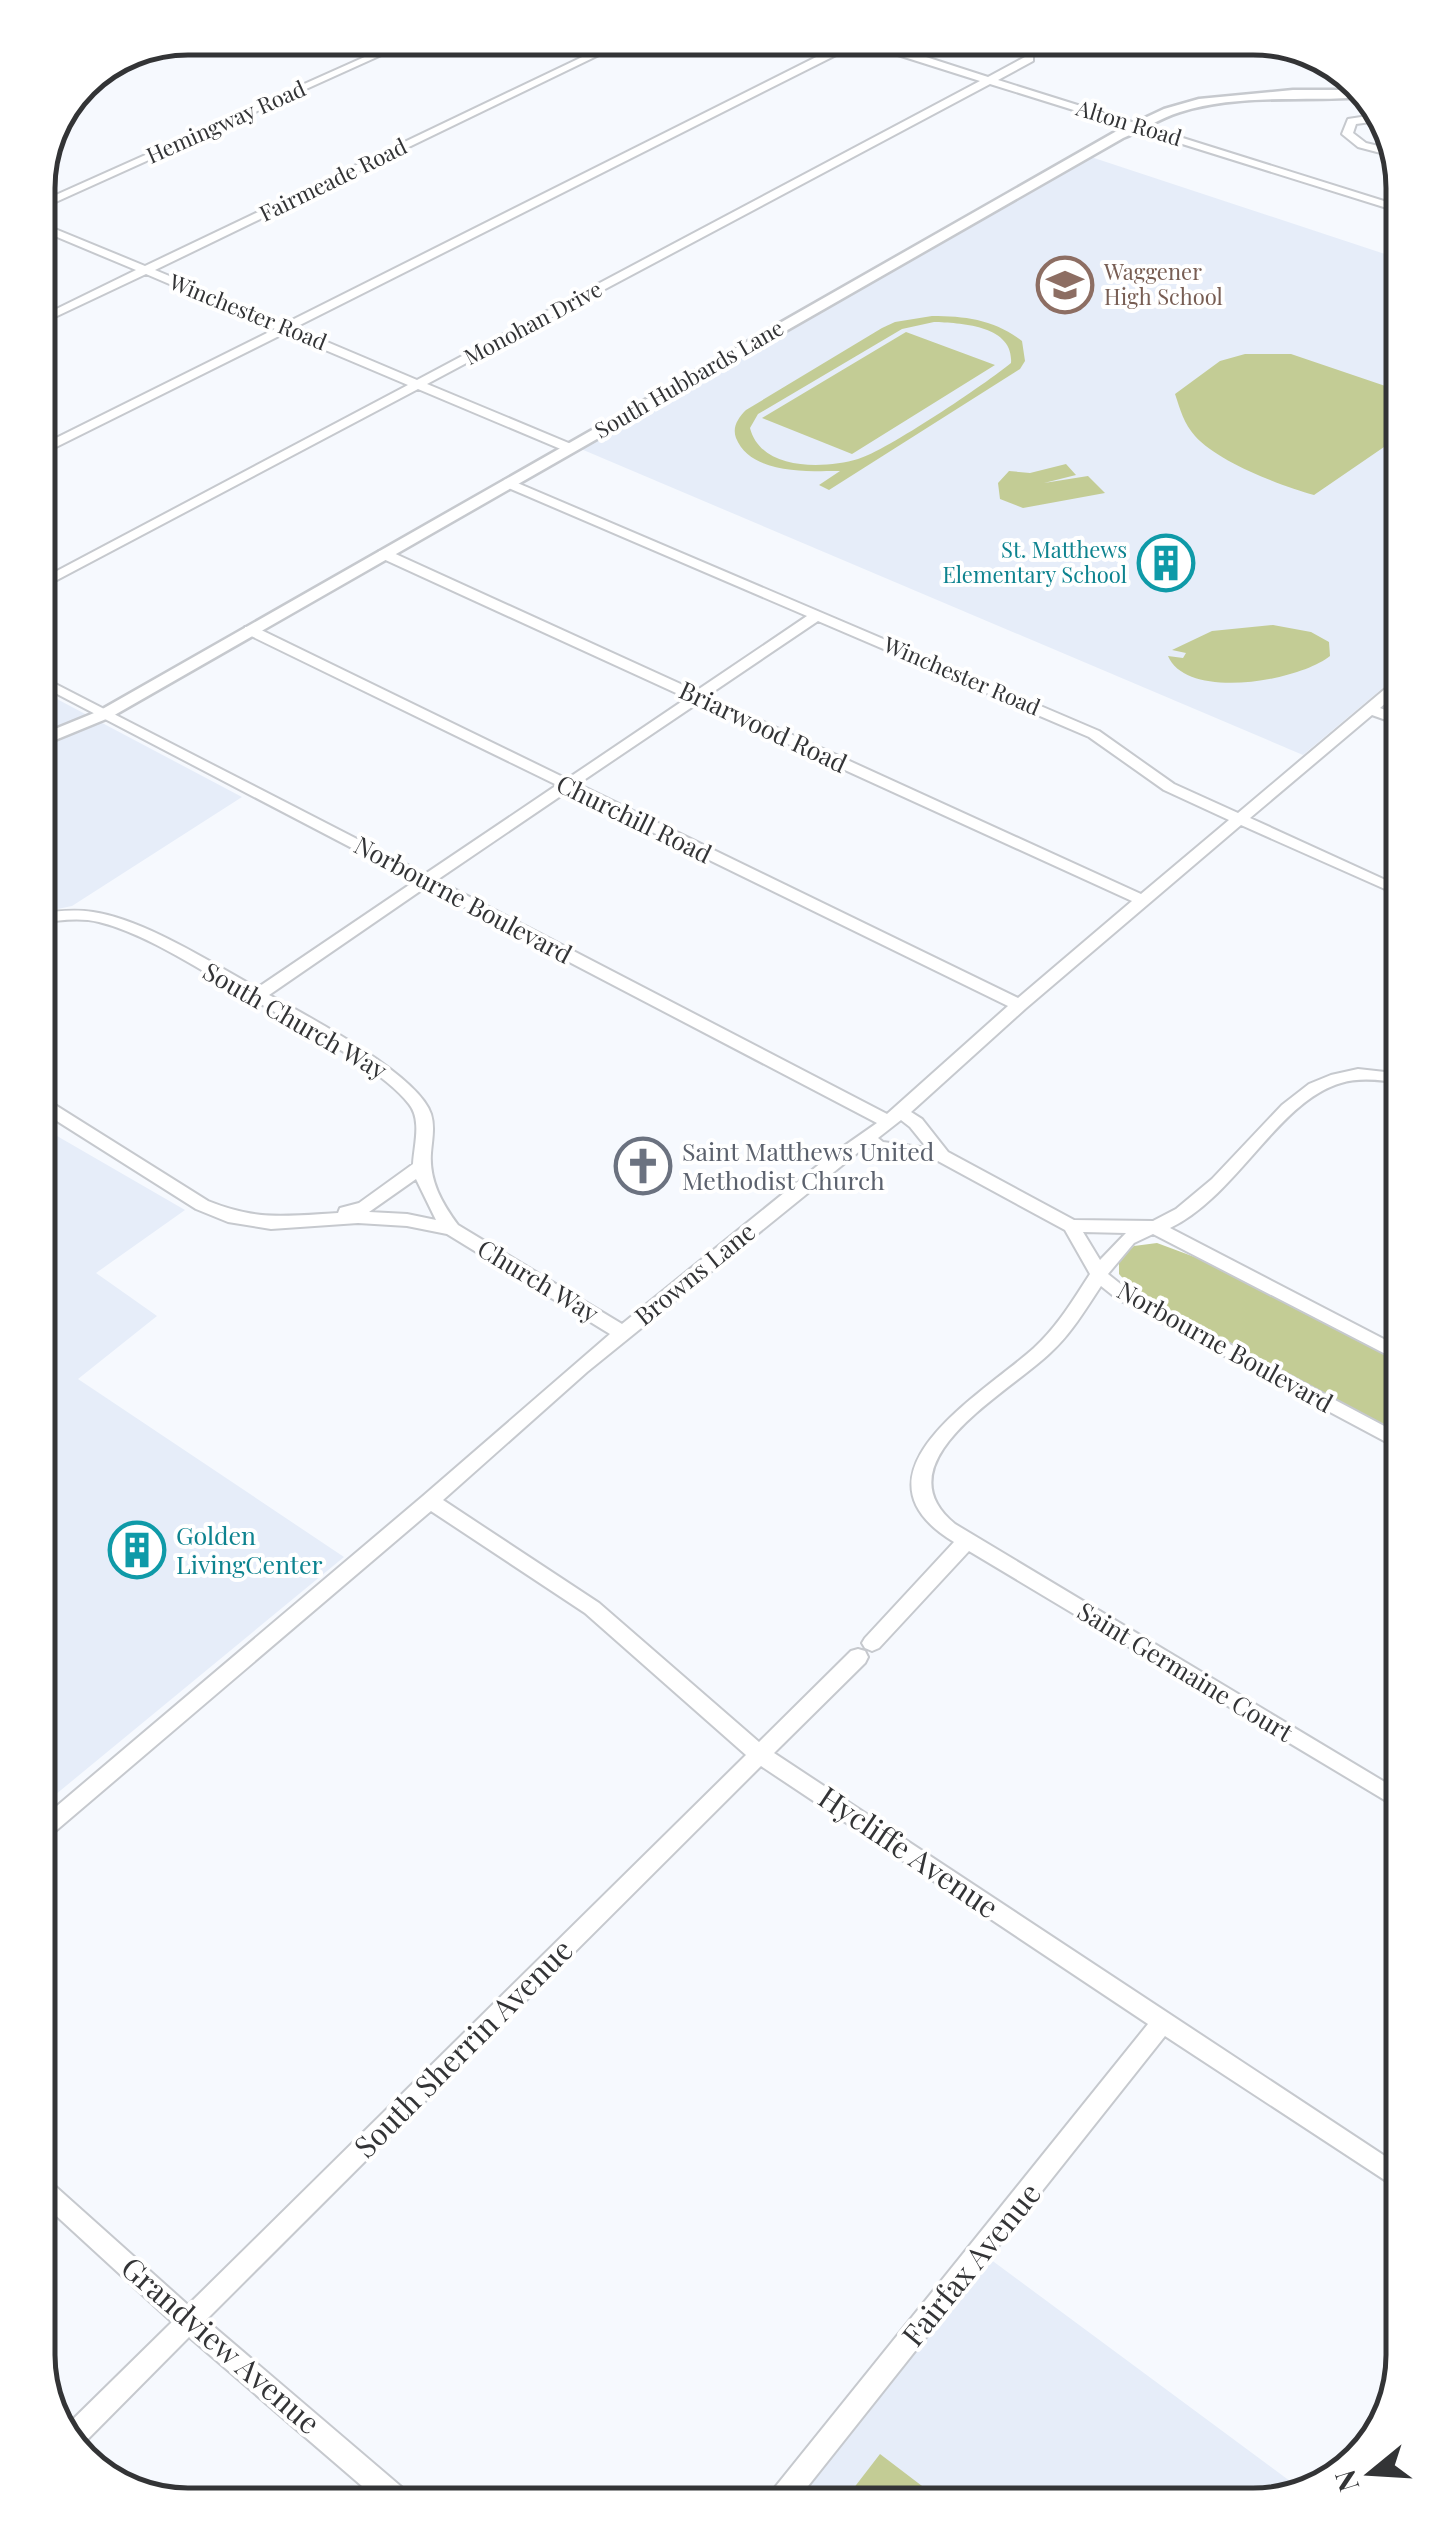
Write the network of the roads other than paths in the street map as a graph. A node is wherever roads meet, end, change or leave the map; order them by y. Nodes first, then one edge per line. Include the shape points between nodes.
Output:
1 (376, 55) edge
2 (593, 55) edge
3 (824, 55) edge
4 (910, 55) edge
5 (1029, 60) dead end
6 (987, 80) junction
7 (1347, 94) edge
8 (1163, 114) junction
9 (1367, 120) edge
10 (1140, 127) junction
11 (1174, 138) junction
12 (1379, 149) edge
13 (55, 199) edge
14 (1386, 204) edge
15 (55, 232) edge
16 (146, 270) junction
17 (55, 314) edge
18 (283, 326) junction
19 (422, 383) junction
20 (55, 443) edge
21 (568, 447) junction
22 (508, 483) junction
23 (384, 554) junction
24 (55, 577) edge
25 (818, 614) junction
26 (250, 630) junction
27 (55, 688) edge
28 (1386, 696) edge
29 (700, 698) junction
30 (1370, 709) junction
31 (105, 714) junction
32 (1386, 715) edge
33 (55, 735) edge
34 (567, 786) junction
35 (1238, 820) junction
36 (426, 880) junction
37 (1386, 885) edge
38 (1142, 900) junction
39 (55, 918) edge
40 (256, 996) junction
41 (1019, 1005) junction
42 (1386, 1077) edge
43 (55, 1112) edge
44 (894, 1117) junction
45 (866, 1138) junction
46 (942, 1156) junction
47 (422, 1166) junction
48 (318, 1220) junction
49 (1071, 1226) junction
50 (1154, 1228) junction
51 (452, 1229) junction
52 (1101, 1277) junction
53 (623, 1333) junction
54 (1386, 1349) edge
55 (1386, 1434) edge
56 (430, 1501) junction
57 (967, 1541) junction
58 (759, 1754) junction
59 (1386, 1792) edge
60 (55, 1820) edge
61 (1163, 2022) junction
62 (1386, 2168) edge
63 (55, 2200) edge
64 (188, 2321) junction
65 (78, 2431) edge
66 (383, 2488) edge
67 (791, 2488) edge

1 - 13 street, Hemingway Road
2 - 16 street, Fairmeade Road
3 - 18 street
4 - 6 street, Alton Road
5 - 6 street, Monohan Drive
6 - 10 street, Alton Road
6 - 19 street, Monohan Drive
7 - 8 street, South Hubbards Lane via 1246,96
8 - 10 street, South Hubbards Lane
8 - 11 street
9 - 12 street via 1352,122 1347,134
10 - 11 street, Alton Road
10 - 21 street, South Hubbards Lane
11 - 14 street, Alton Road
15 - 16 street, Winchester Road
16 - 17 street, Fairmeade Road
16 - 18 street, Winchester Road
18 - 19 street, Winchester Road
18 - 20 street
19 - 21 street, Winchester Road
19 - 24 street, Monohan Drive
21 - 22 street, South Hubbards Lane
22 - 23 street, South Hubbards Lane
22 - 25 street, Winchester Road
23 - 26 street, South Hubbards Lane
23 - 29 street, Briarwood Road
25 - 29 street
25 - 35 street, Winchester Road via 1094,734 1169,787
26 - 31 street, South Hubbards Lane
26 - 34 street, Churchill Road
27 - 31 street, Norbourne Boulevard
28 - 30 street, Browns Lane
29 - 34 street
29 - 38 street, Briarwood Road
30 - 32 street
30 - 35 street, Browns Lane
31 - 33 street, South Hubbards Lane
31 - 36 street, Norbourne Boulevard
34 - 36 street
34 - 41 street, Churchill Road
35 - 37 street, Winchester Road
35 - 38 street, Browns Lane
36 - 40 street
36 - 44 street, Norbourne Boulevard
38 - 41 street, Browns Lane
39 - 40 street, South Church Way via 89,916 119,924
40 - 47 street, South Church Way via 409,1090 425,1121
41 - 44 street, Browns Lane
42 - 50 street via 1354,1074 1301,1096 1228,1174
43 - 48 street via 226,1216
44 - 45 street, Browns Lane
44 - 46 street, Norbourne Boulevard via 916,1123
45 - 46 street, Norbourne Boulevard via 879,1147
45 - 53 street, Browns Lane
46 - 49 street, Norbourne Boulevard
47 - 48 street via 365,1206
47 - 51 street, South Church Way via 436,1208
48 - 51 street via 407,1220
49 - 50 street, Norbourne Boulevard
49 - 52 street, Norbourne Boulevard
50 - 52 street via 1128,1239
50 - 54 street, Norbourne Boulevard
51 - 53 street, Church Way
52 - 55 street, Norbourne Boulevard
52 - 57 street via 1058,1336 962,1417 926,1463 921,1483 927,1510
53 - 56 street, Browns Lane
56 - 58 street, Hycliffe Avenue via 592,1608
56 - 60 street, Browns Lane
57 - 58 street, South Sherrin Avenue
57 - 59 street, Saint Germaine Court
58 - 61 street, Hycliffe Avenue
58 - 64 street, South Sherrin Avenue
61 - 62 street, Hycliffe Avenue
61 - 67 street, Fairfax Avenue
63 - 64 street, Grandview Avenue
64 - 65 street, South Sherrin Avenue
64 - 66 street, Grandview Avenue

